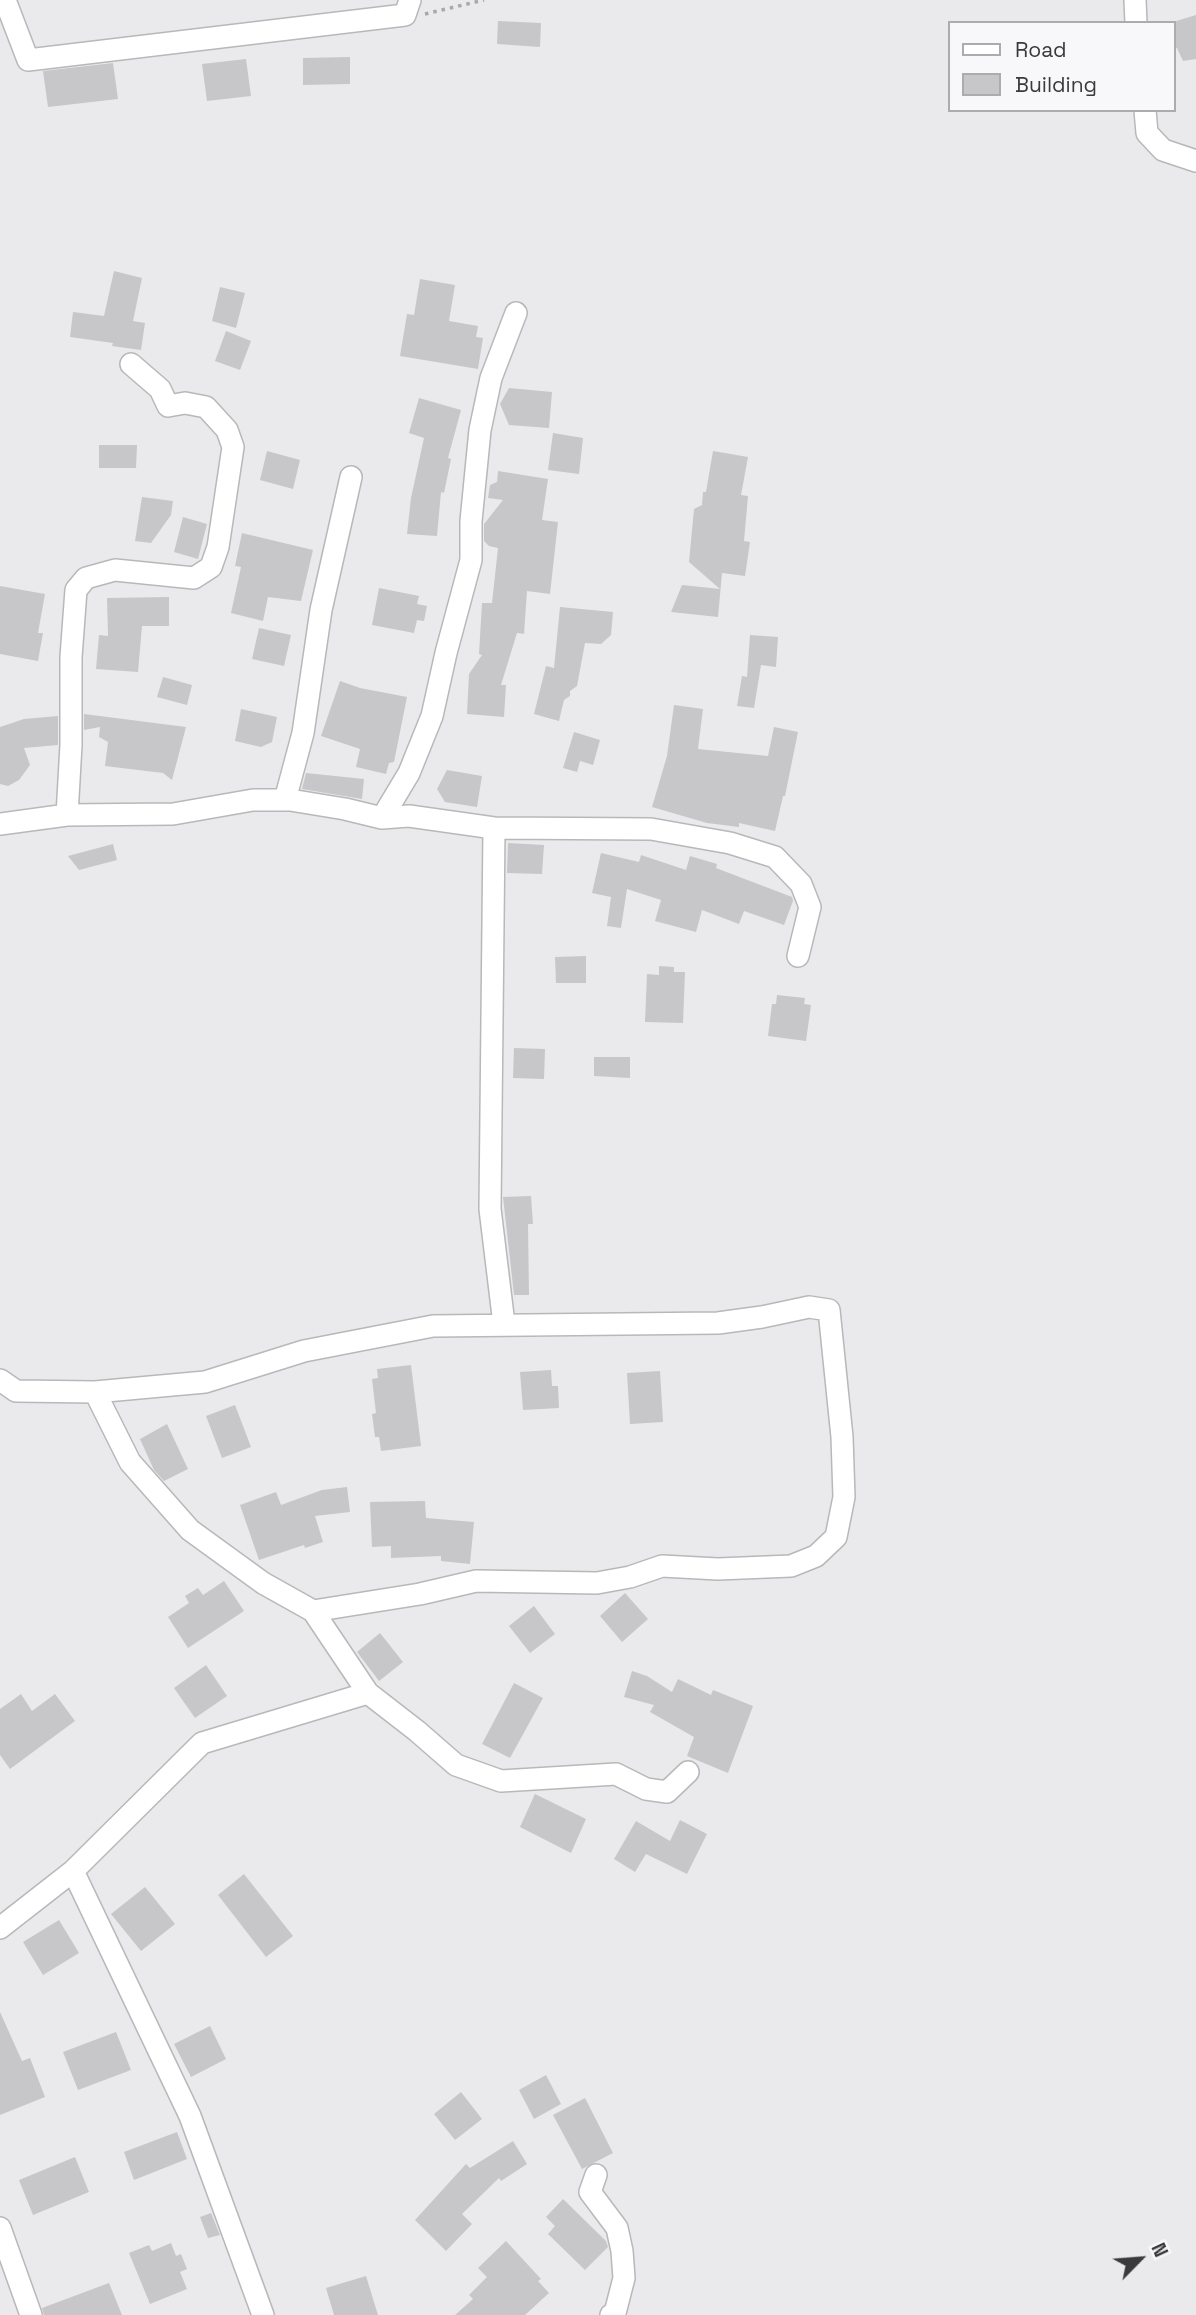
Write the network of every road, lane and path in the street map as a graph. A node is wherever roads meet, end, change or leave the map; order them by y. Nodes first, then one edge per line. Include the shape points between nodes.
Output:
1 (5, 0) edge
2 (484, 0) edge
3 (1135, 0) edge
4 (405, 8) edge
5 (1136, 21) edge
6 (1146, 112) edge
7 (1196, 161) edge
8 (516, 313) dead end
9 (131, 364) dead end
10 (351, 477) dead end
11 (285, 800) junction
12 (67, 815) junction
13 (382, 818) junction
14 (0, 824) edge
15 (494, 828) junction
16 (798, 956) dead end
17 (504, 1324) junction
18 (0, 1380) edge
19 (95, 1392) junction
20 (313, 1611) junction
21 (368, 1693) junction
22 (688, 1772) dead end
23 (73, 1871) junction
24 (0, 1928) edge
25 (596, 2175) dead end
26 (0, 2228) edge
27 (31, 2315) edge
28 (263, 2315) edge
29 (611, 2315) edge

1 - 4 street via 28,60
2 - 4 path via 406,22
3 - 5 street
6 - 7 street via 1147,133 1163,150
8 - 13 street via 491,378 480,430 471,560 432,716 409,773
9 - 12 street via 160,389 168,406 206,407 227,430 233,447 211,567 194,578 115,570 86,578 76,590
10 - 11 street via 321,610 303,733
11 - 12 street via 253,800 173,814
11 - 13 street
12 - 14 street
13 - 15 street via 409,816
15 - 16 street via 651,829 730,843 775,857 801,884 810,907
15 - 17 street via 490,1209
17 - 19 street via 433,1326 304,1351 205,1382
17 - 20 street via 718,1323 809,1307 830,1310 844,1497 836,1537 816,1556 791,1566 718,1570 662,1566 597,1583 476,1581
18 - 19 street via 16,1391
19 - 20 street via 130,1462 190,1530 263,1583
20 - 21 street
21 - 22 street via 456,1765 501,1781 616,1774 646,1789 667,1792
21 - 23 street via 202,1743
23 - 24 street
23 - 28 street via 190,2116
25 - 29 street via 590,2192 617,2228 625,2278
26 - 27 street

